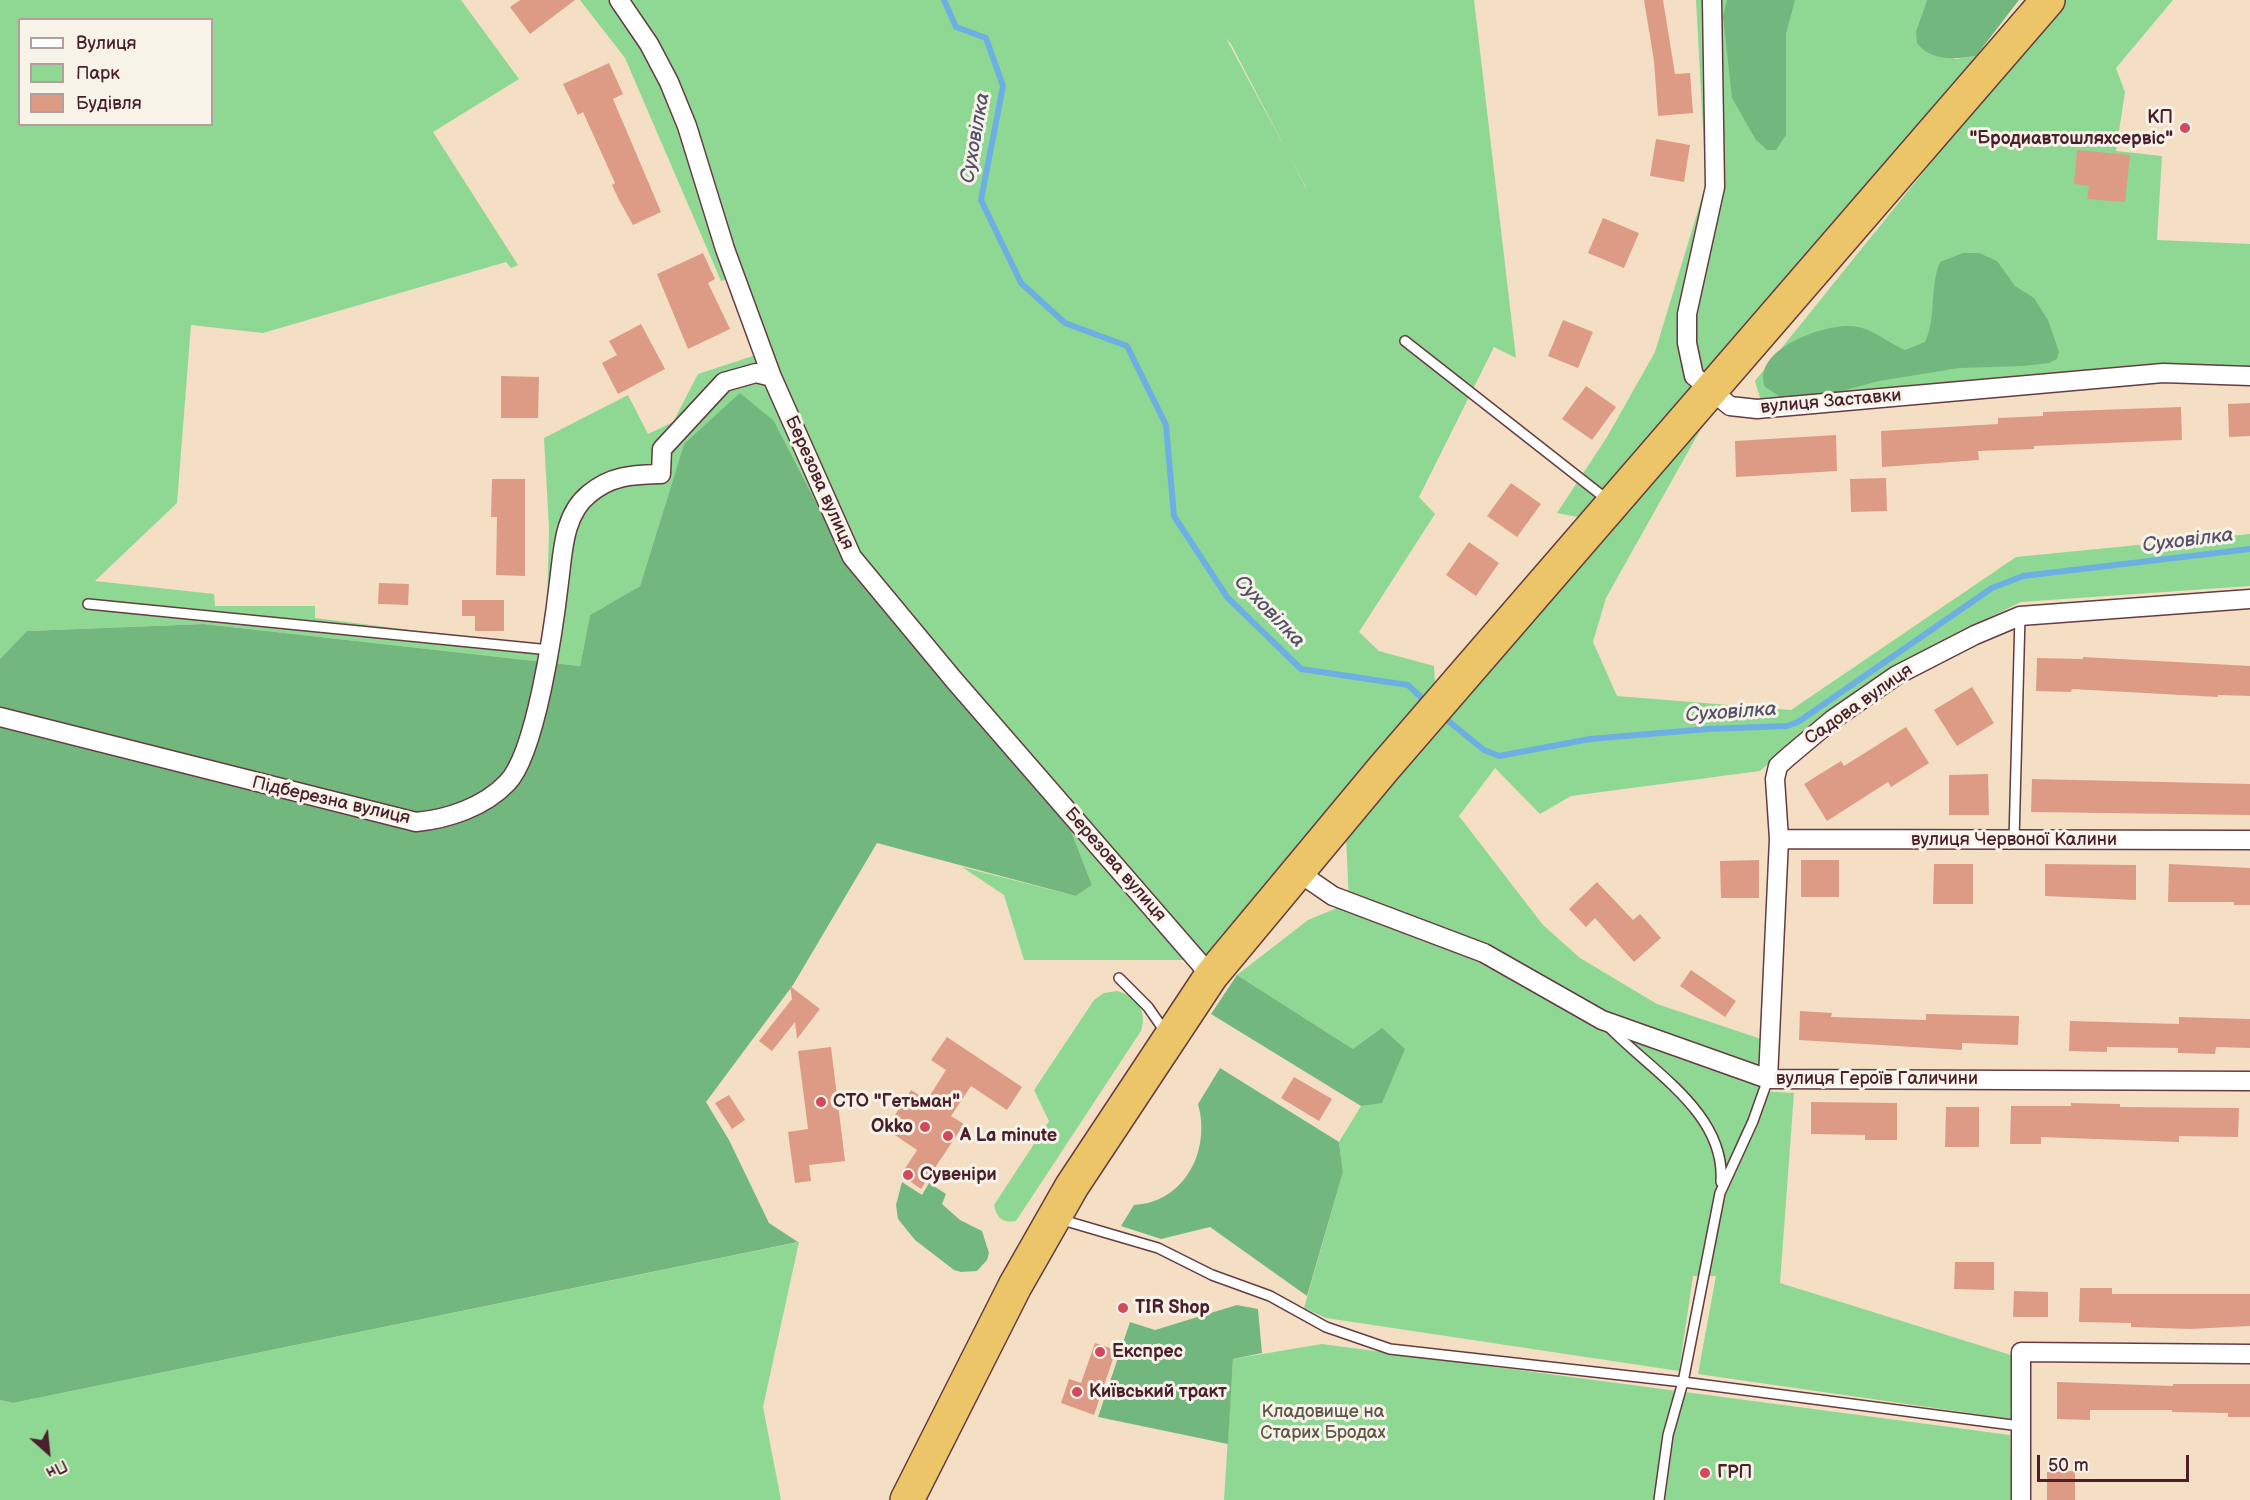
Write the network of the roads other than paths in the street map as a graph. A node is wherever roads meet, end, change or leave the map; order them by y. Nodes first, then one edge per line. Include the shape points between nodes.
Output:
1 (619, 0) edge
2 (1712, 0) edge
3 (2048, 0) edge
4 (1405, 341) dead end
5 (2250, 376) edge
6 (772, 377) junction
7 (1712, 391) junction
8 (1613, 504) junction
9 (2250, 599) edge
10 (88, 604) dead end
11 (2020, 616) junction
12 (550, 650) junction
13 (0, 717) edge
14 (1779, 838) junction
15 (2014, 840) junction
16 (2250, 840) edge
17 (1298, 872) junction
18 (1211, 976) junction
19 (1119, 978) dead end
20 (1602, 1020) junction
21 (1169, 1037) junction
22 (1768, 1079) junction
23 (2250, 1081) edge
24 (1720, 1193) junction
25 (1054, 1217) junction
26 (2250, 1354) edge
27 (1683, 1382) junction
28 (2020, 1426) junction
29 (907, 1500) edge
30 (1659, 1500) edge
31 (2021, 1500) edge

1 - 6 street, Березова вулиця via 649,44 674,93
2 - 7 street, вулиця Заставки via 1715,187 1687,314 1687,343 1694,376
3 - 7 highway
4 - 8 lane
5 - 7 street, вулиця Заставки via 2163,373 1756,409 1730,406
6 - 12 street, Підберезна вулиця via 756,373 724,382 662,449 661,474 614,478 588,494 565,531
6 - 18 street, Березова вулиця via 852,557
7 - 8 highway
8 - 17 highway
9 - 11 street, Садова вулиця
10 - 12 lane
11 - 14 street, Садова вулиця via 1897,675 1778,766 1775,779
11 - 15 lane
12 - 13 street, Підберезна вулиця via 524,756 507,783 471,807 435,820 416,822 338,804
14 - 15 street, вулиця Червоної Калини
14 - 22 street, Садова вулиця
15 - 16 street, вулиця Червоної Калини
17 - 18 highway
17 - 20 street, вулиця Героїв Галичини via 1333,896 1484,953
18 - 21 highway
19 - 21 lane via 1148,1007
20 - 22 street, вулиця Героїв Галичини
20 - 24 lane via 1629,1049 1664,1076 1707,1126 1722,1164
21 - 25 highway
22 - 23 street, вулиця Героїв Галичини
22 - 24 lane
24 - 27 lane
25 - 27 lane via 1158,1248 1212,1275 1270,1296 1326,1327 1390,1349
25 - 29 highway
26 - 28 street via 2021,1352
27 - 28 lane
27 - 30 lane via 1668,1435
28 - 31 street

